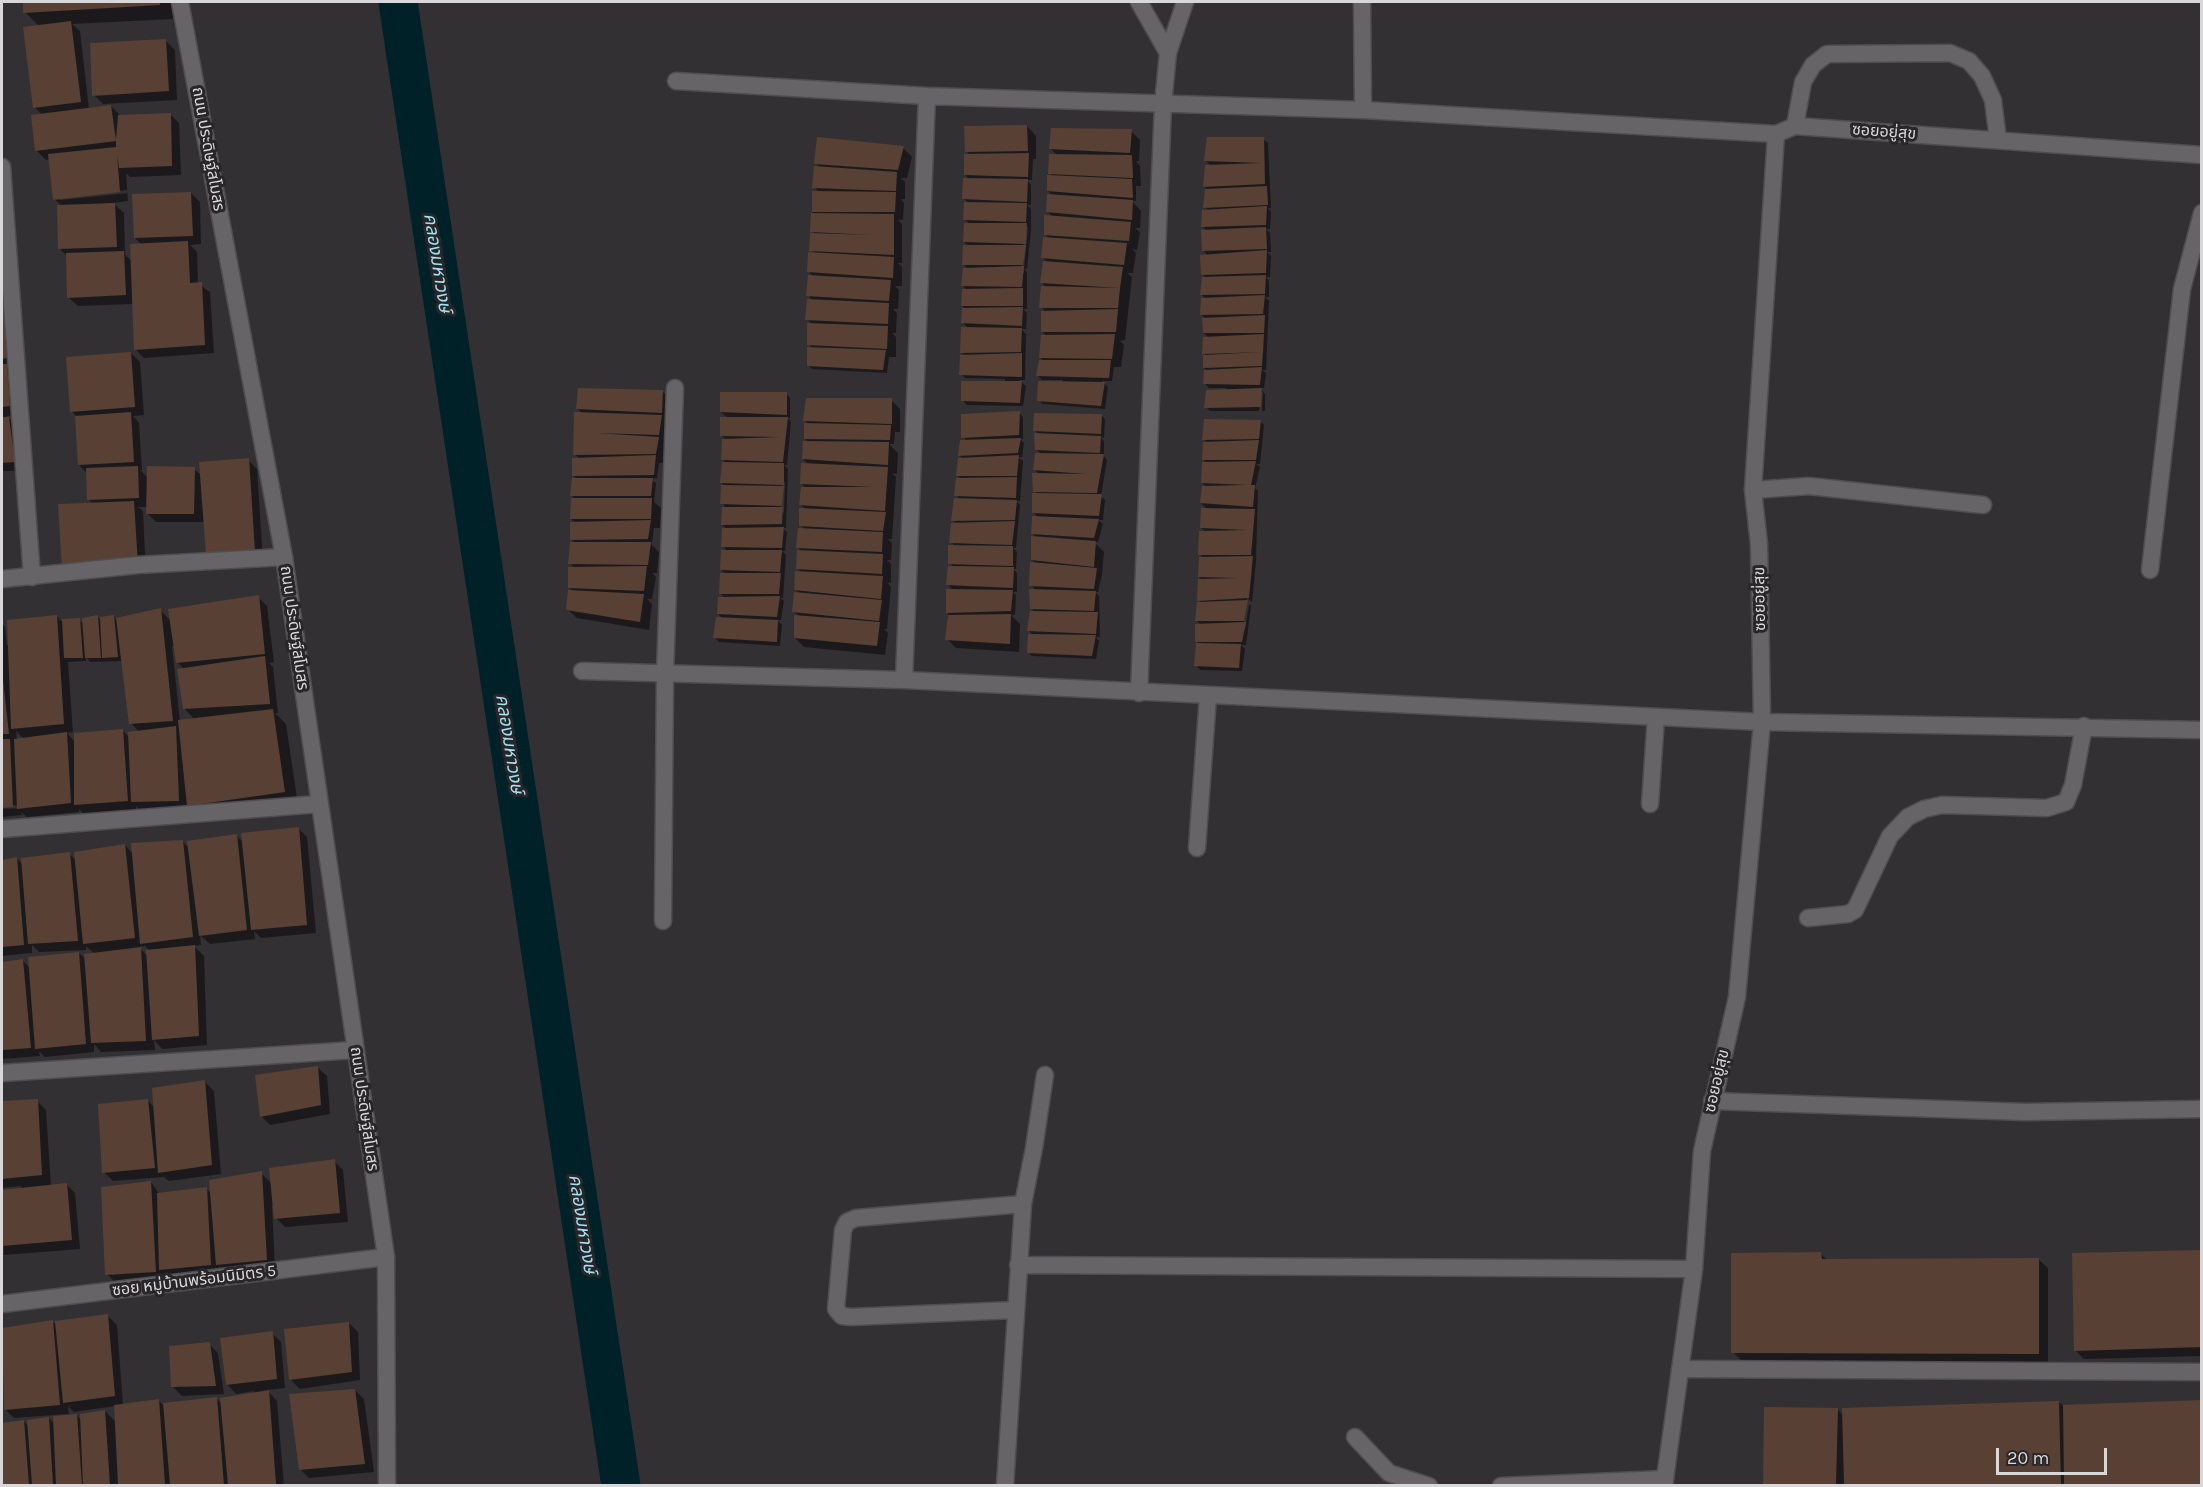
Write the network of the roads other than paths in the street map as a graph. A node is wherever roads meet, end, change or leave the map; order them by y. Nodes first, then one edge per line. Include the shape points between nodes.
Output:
1 (180, 2) edge
2 (1139, 2) edge
3 (1185, 2) edge
4 (1362, 2) edge
5 (1168, 52) junction
6 (676, 81) dead end
7 (927, 96) junction
8 (1163, 104) junction
9 (1363, 110) junction
10 (1796, 126) junction
11 (1776, 134) junction
12 (1998, 140) junction
13 (2202, 155) edge
14 (2, 167) edge
15 (2202, 213) edge
16 (675, 388) dead end
17 (1753, 490) junction
18 (1983, 505) dead end
19 (284, 557) junction
20 (2150, 570) dead end
21 (32, 577) junction
22 (2, 579) edge
23 (582, 672) dead end
24 (665, 674) junction
25 (904, 680) junction
26 (1139, 693) junction
27 (1208, 696) junction
28 (1656, 717) junction
29 (1762, 722) junction
30 (2084, 726) junction
31 (2202, 730) edge
32 (319, 804) junction
33 (1650, 804) dead end
34 (2, 829) edge
35 (1197, 848) dead end
36 (1808, 918) dead end
37 (663, 921) dead end
38 (355, 1050) junction
39 (2, 1073) edge
40 (1045, 1075) dead end
41 (1712, 1101) junction
42 (2202, 1108) edge
43 (1023, 1204) junction
44 (386, 1257) junction
45 (1018, 1265) junction
46 (1694, 1269) junction
47 (2, 1304) edge
48 (1015, 1310) junction
49 (1680, 1369) junction
50 (2202, 1372) edge
51 (1355, 1437) dead end
52 (1664, 1482) edge
53 (387, 1485) edge
54 (1005, 1485) edge
55 (1429, 1485) edge
56 (1501, 1485) edge

1 - 19 street, ถนน ประดิษฐ์สโมสร
2 - 5 street
3 - 5 street
4 - 9 street
5 - 8 street
6 - 7 street
7 - 8 street
7 - 25 street
8 - 9 street
8 - 26 street
9 - 11 street
10 - 11 street, ซอยอยู่สุข
10 - 12 street, ซอยอยู่สุข
10 - 12 street via 1803,82 1813,65 1827,54 1950,53 1969,61 1982,76 1993,100
11 - 17 street, ซอยอยู่สุข
12 - 13 street, ซอยอยู่สุข
14 - 21 street
15 - 20 street via 2182,289
16 - 24 street
17 - 18 street via 1809,486
17 - 29 street, ซอยอยู่สุข via 1759,544
19 - 21 street via 138,565
19 - 32 street, ถนน ประดิษฐ์สโมสร
21 - 22 street
23 - 24 street
24 - 25 street
24 - 37 street
25 - 26 street
26 - 27 street
27 - 28 street
27 - 35 street
28 - 29 street
28 - 33 street
29 - 30 street
29 - 41 street, ซอยอยู่สุข via 1737,997
30 - 31 street
30 - 36 street via 2066,802 2047,808 1941,805 1924,809 1908,817 1890,836 1855,910
32 - 34 street
32 - 38 street, ถนน ประดิษฐ์สโมสร
38 - 39 street
38 - 44 street, ถนน ประดิษฐ์สโมสร
40 - 43 street
41 - 42 street via 2025,1112
41 - 46 street, ซอยอยู่สุข via 1702,1151
43 - 45 street
43 - 48 street via 856,1218 848,1222 843,1230 836,1309 842,1316 851,1317
44 - 47 street, ซอย หมู่บ้านพร้อมนิมิตร 5
44 - 53 street, ถนน ประดิษฐ์สโมสร
45 - 46 street
45 - 48 street
46 - 49 street, ซอยอยู่สุข
48 - 54 street
49 - 50 street
49 - 52 street, ซอยอยู่สุข
51 - 55 street via 1389,1473
52 - 56 street

